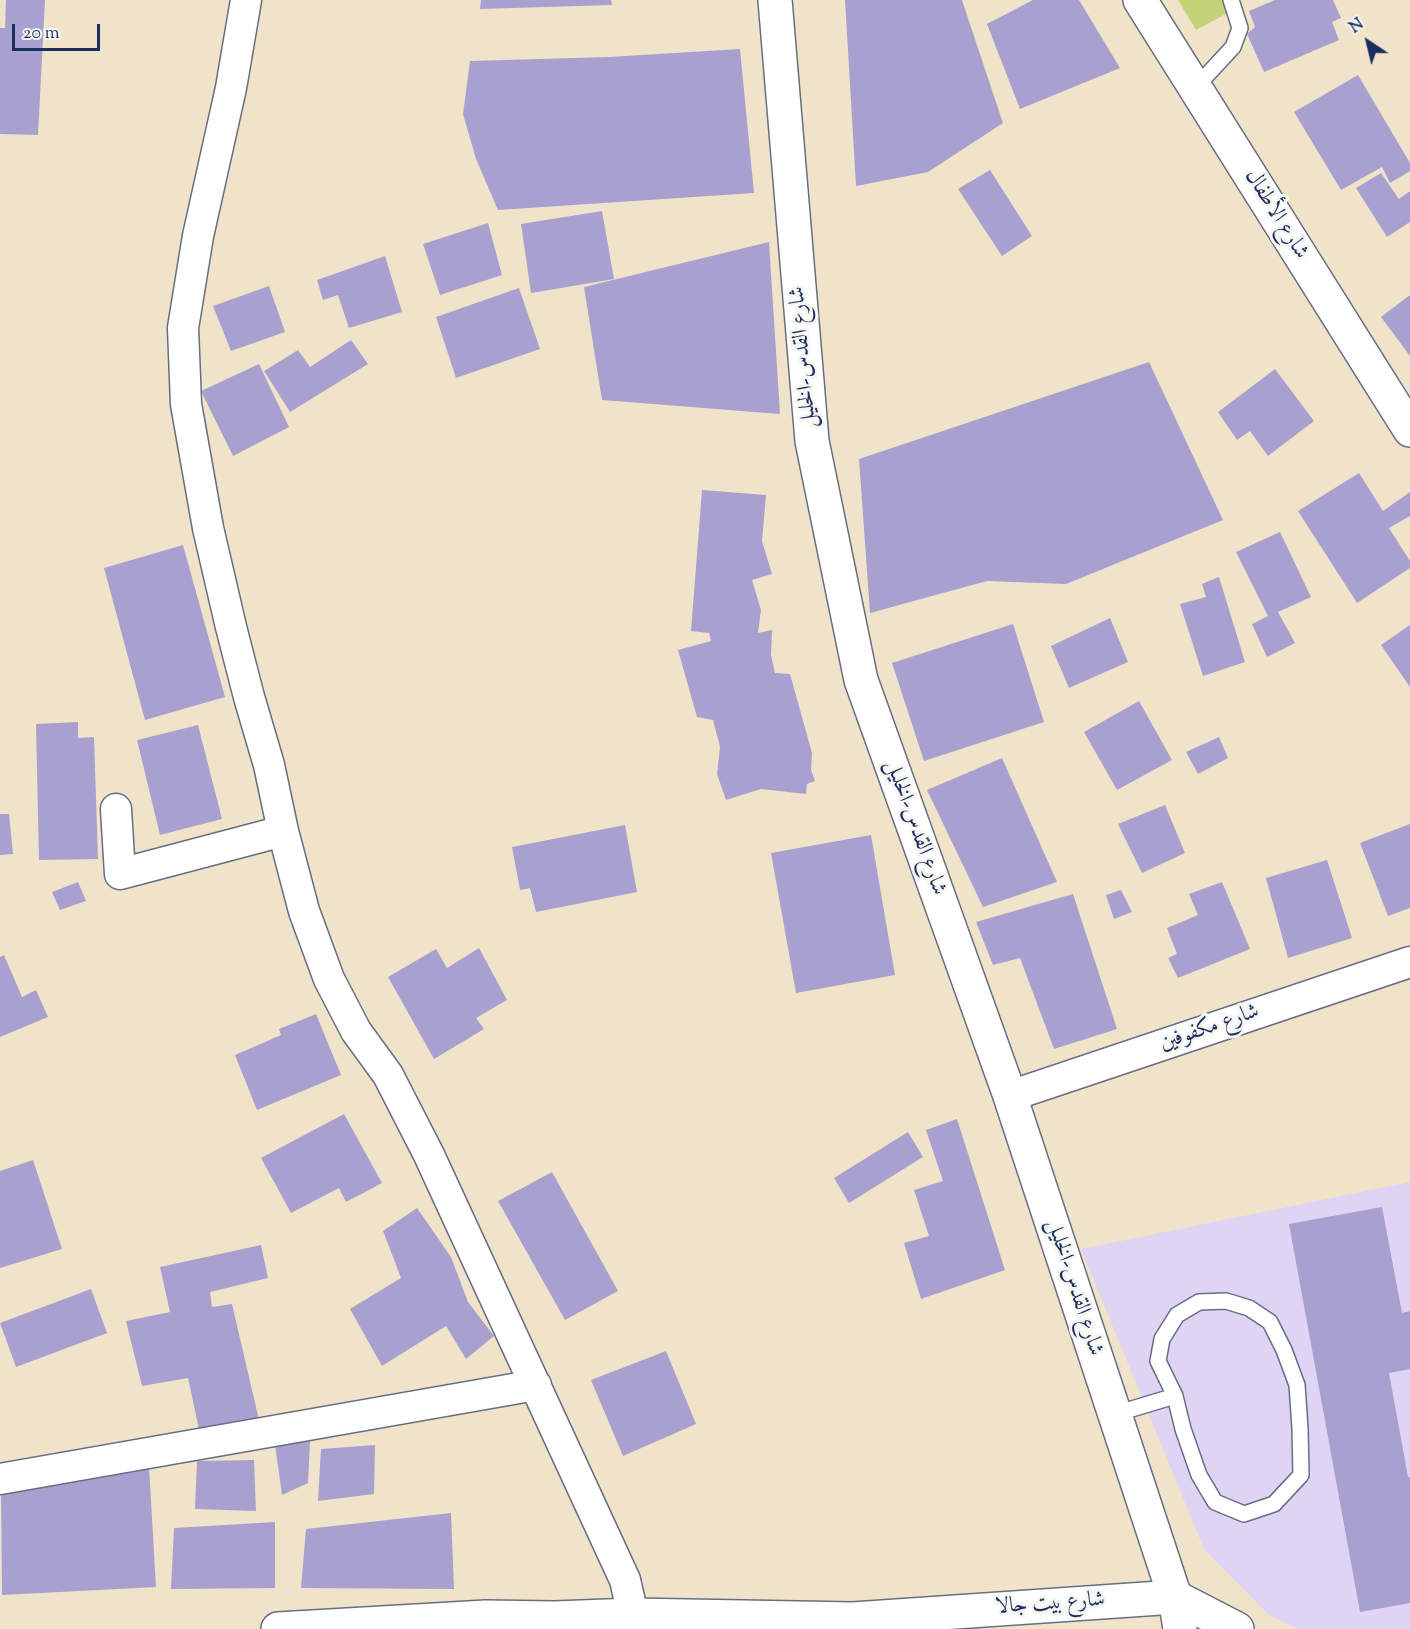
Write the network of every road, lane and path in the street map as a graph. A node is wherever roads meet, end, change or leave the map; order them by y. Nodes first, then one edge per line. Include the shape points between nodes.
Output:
1 (246, 0) edge
2 (775, 0) edge
3 (1140, 0) edge
4 (1231, 0) edge
5 (1195, 88) junction
6 (1410, 430) edge
7 (116, 809) dead end
8 (283, 831) junction
9 (1410, 962) edge
10 (1010, 1096) junction
11 (536, 1385) junction
12 (1175, 1396) junction
13 (1115, 1414) junction
14 (0, 1479) edge
15 (1175, 1597) junction
16 (633, 1615) junction
17 (484, 1623) edge
18 (748, 1623) edge
19 (278, 1629) edge
20 (1180, 1629) edge
21 (1237, 1629) edge

1 - 8 street via 183,328 186,404 208,528
2 - 10 main road, شارع القدس-الخليل via 812,441 861,680
3 - 5 main road, شارع الأطفال
4 - 5 lane via 1240,28 1233,47
5 - 6 main road, شارع الأطفال
7 - 8 street via 120,874
8 - 11 street via 304,911 329,979 356,1031 388,1075 424,1145
9 - 10 street, شارع مكفوفين
10 - 13 main road, شارع القدس-الخليل
11 - 14 street
11 - 16 street via 626,1580
12 - 12 lane via 1199,1475 1215,1502 1244,1514 1274,1504 1301,1475 1297,1385 1270,1322 1249,1308 1226,1300 1198,1302 1177,1315 1162,1339 1158,1360
12 - 13 lane
13 - 15 main road, شارع القدس-الخليل
15 - 18 main road, شارع بيت جالا
15 - 20 main road, شارع القدس-الخليل
15 - 21 main road
16 - 17 main road, شارع بيت جالا
16 - 18 main road, شارع بيت جالا
17 - 19 main road, شارع بيت جالا

